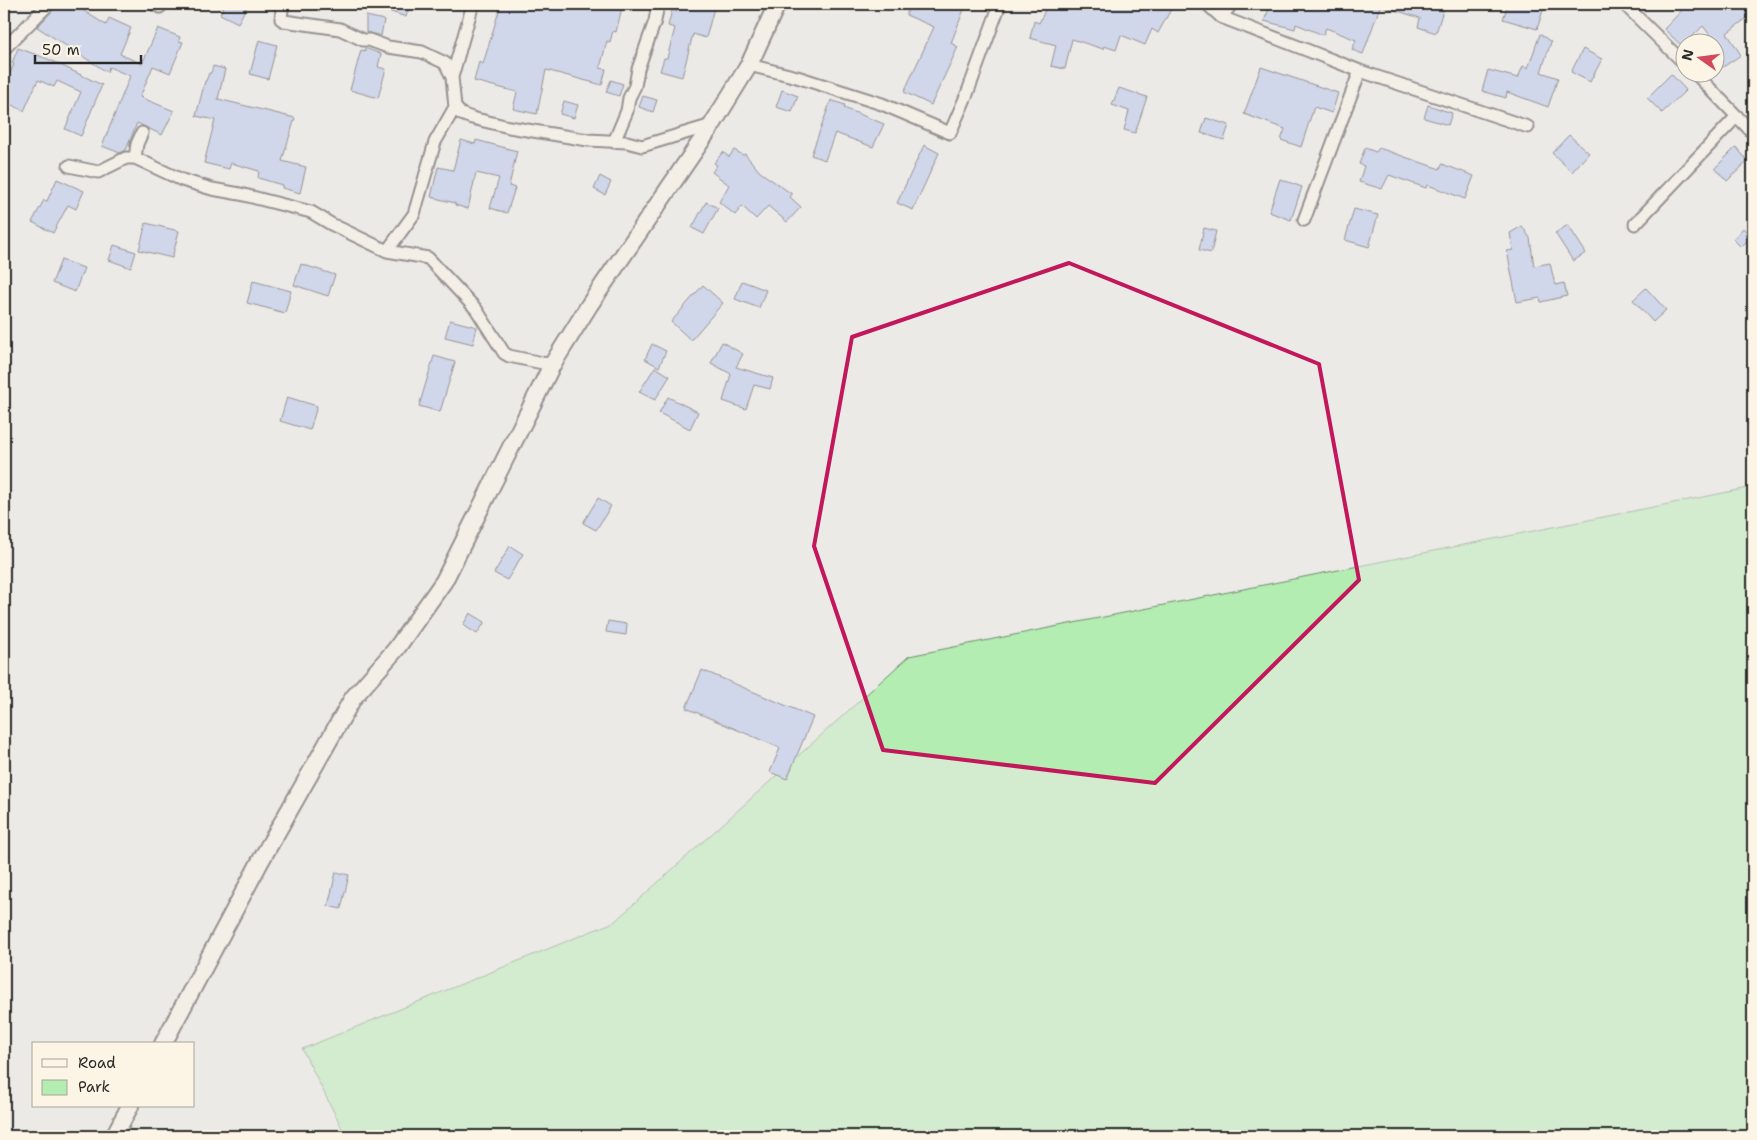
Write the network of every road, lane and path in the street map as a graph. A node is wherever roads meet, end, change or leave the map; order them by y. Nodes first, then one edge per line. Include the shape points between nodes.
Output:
1 (49, 4) edge
2 (153, 4) edge
3 (161, 4) edge
4 (279, 4) edge
5 (473, 4) edge
6 (658, 4) edge
7 (1000, 4) edge
8 (1208, 4) edge
9 (1232, 4) edge
10 (1624, 4) edge
11 (774, 5) edge
12 (1221, 17) junction
13 (4, 49) edge
14 (1674, 53) edge
15 (750, 65) junction
16 (1360, 71) junction
17 (452, 77) junction
18 (1704, 82) edge
19 (455, 107) junction
20 (1737, 116) junction
21 (622, 125) junction
22 (712, 125) junction
23 (1528, 127) dead end
24 (1753, 133) edge
25 (142, 134) dead end
26 (614, 142) junction
27 (636, 145) junction
28 (135, 158) junction
29 (69, 166) dead end
30 (1304, 220) dead end
31 (1635, 224) dead end
32 (387, 250) junction
33 (552, 365) junction
34 (164, 1042) edge
35 (129, 1108) edge
36 (114, 1136) edge

1 - 13 street
2 - 3 street via 160,7
4 - 17 street via 284,21 340,29 363,40 422,52 445,63
5 - 17 street
6 - 21 street
7 - 15 street via 950,134 882,104
8 - 12 street
9 - 12 street
10 - 14 street
11 - 15 main road
12 - 16 street
15 - 22 main road
16 - 23 street
16 - 30 street
17 - 19 street
18 - 20 street
19 - 26 street via 461,114 509,127
19 - 32 street via 435,142 414,214
20 - 24 street
20 - 31 street
21 - 26 street
21 - 27 street
22 - 27 street
22 - 33 main road
25 - 28 street
26 - 27 street
28 - 29 street via 126,158 98,172
28 - 32 street via 182,180 312,212
32 - 33 street via 431,260 476,309 504,353
33 - 34 main road via 444,581 396,649 353,698 261,860
35 - 36 main road

